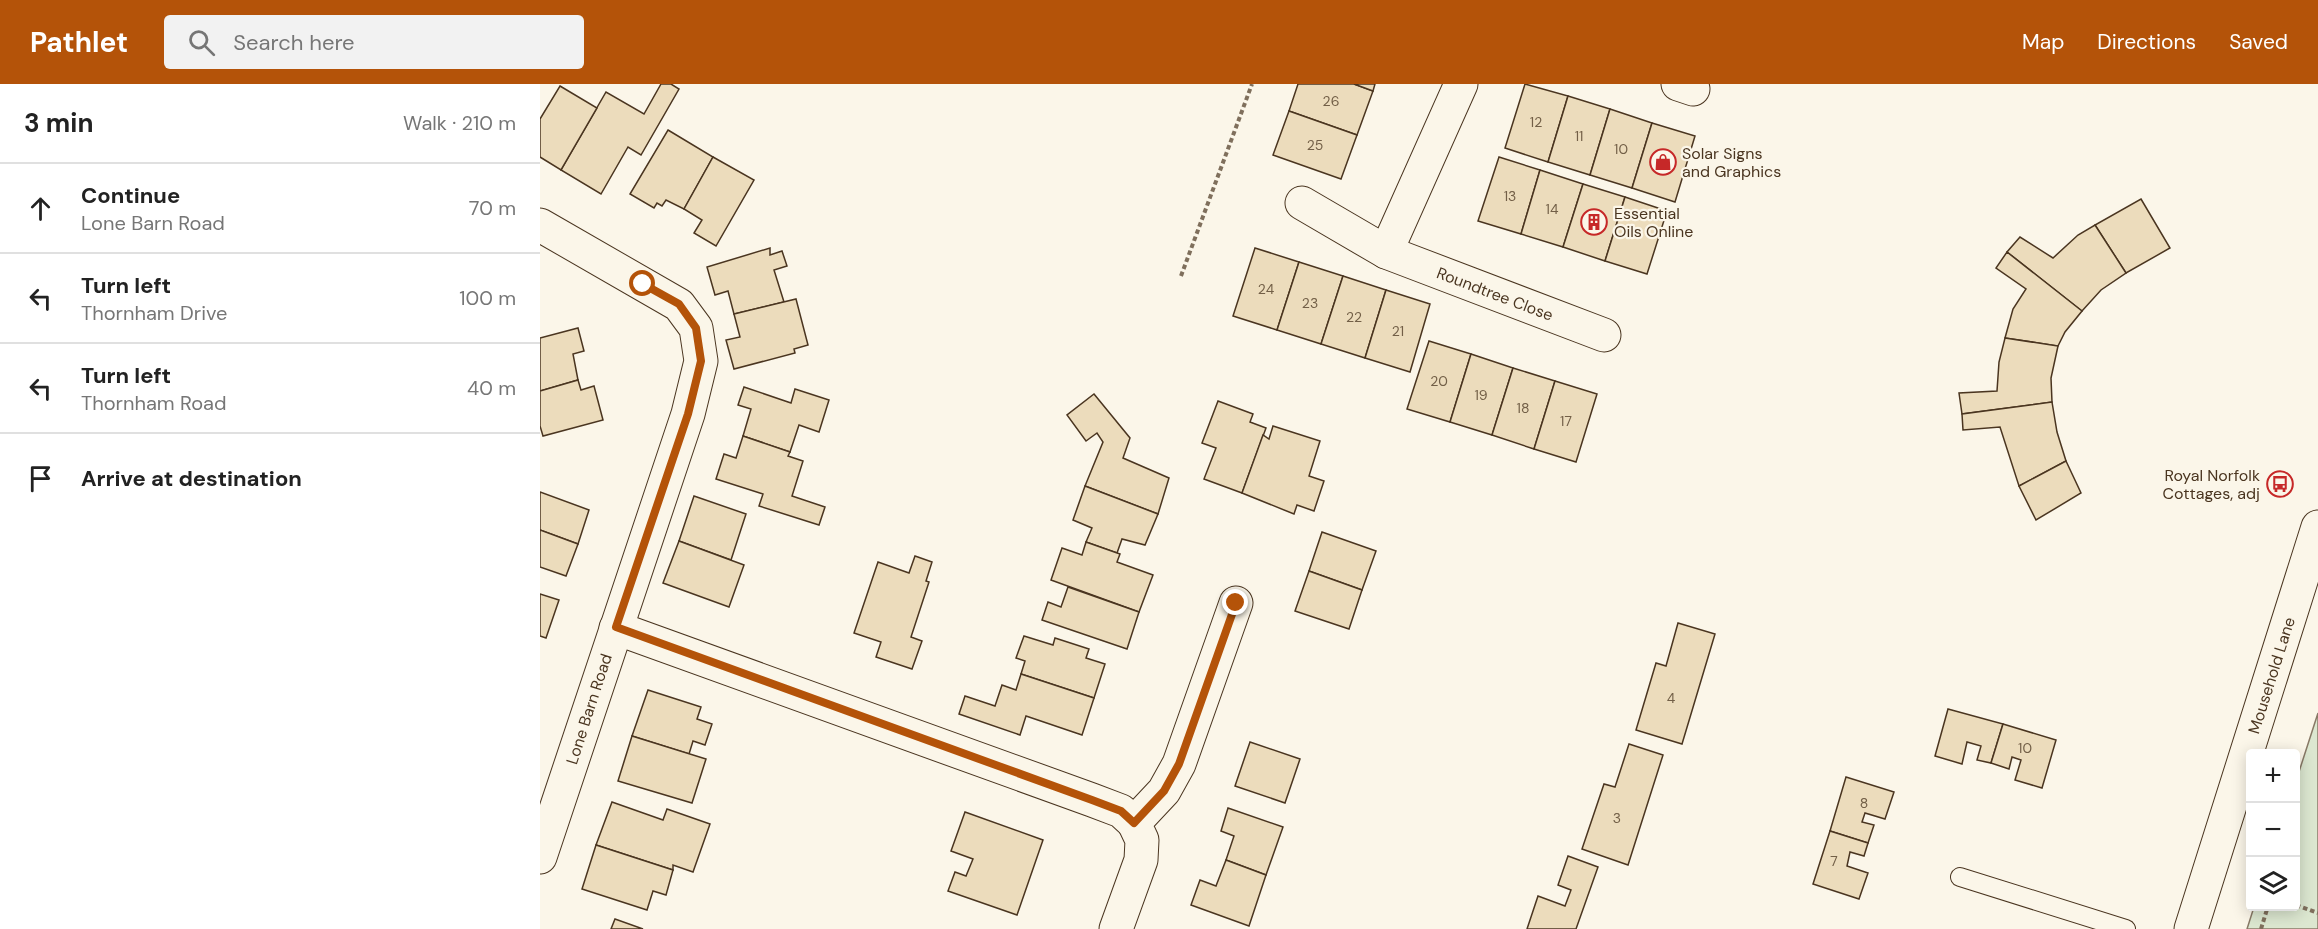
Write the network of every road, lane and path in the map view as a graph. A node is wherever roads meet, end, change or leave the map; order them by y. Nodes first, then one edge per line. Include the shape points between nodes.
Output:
1 (1252, 84) edge
2 (1461, 84) edge
3 (1302, 203) dead end
4 (540, 225) edge
5 (1386, 252) junction
6 (1180, 276) dead end
7 (1604, 335) dead end
8 (2318, 527) edge
9 (1236, 603) dead end
10 (616, 627) junction
11 (1134, 823) junction
12 (540, 858) edge
13 (1960, 877) dead end
14 (2300, 907) edge
15 (2266, 911) edge
16 (2318, 913) edge
17 (1116, 929) edge
18 (2126, 929) edge
19 (2191, 929) edge
20 (2261, 929) edge

1 - 6 path
2 - 5 main road
3 - 5 main road, Roundtree Close
4 - 10 main road, Lone Barn Road via 679,304 696,328 701,361 688,414
5 - 7 main road, Roundtree Close
8 - 19 main road, Mousehold Lane
9 - 11 main road via 1179,764 1164,791
10 - 11 main road via 1102,803 1121,811
10 - 12 main road, Lone Barn Road
11 - 17 main road via 1142,840 1141,860
13 - 18 lane
14 - 16 path
15 - 20 path

